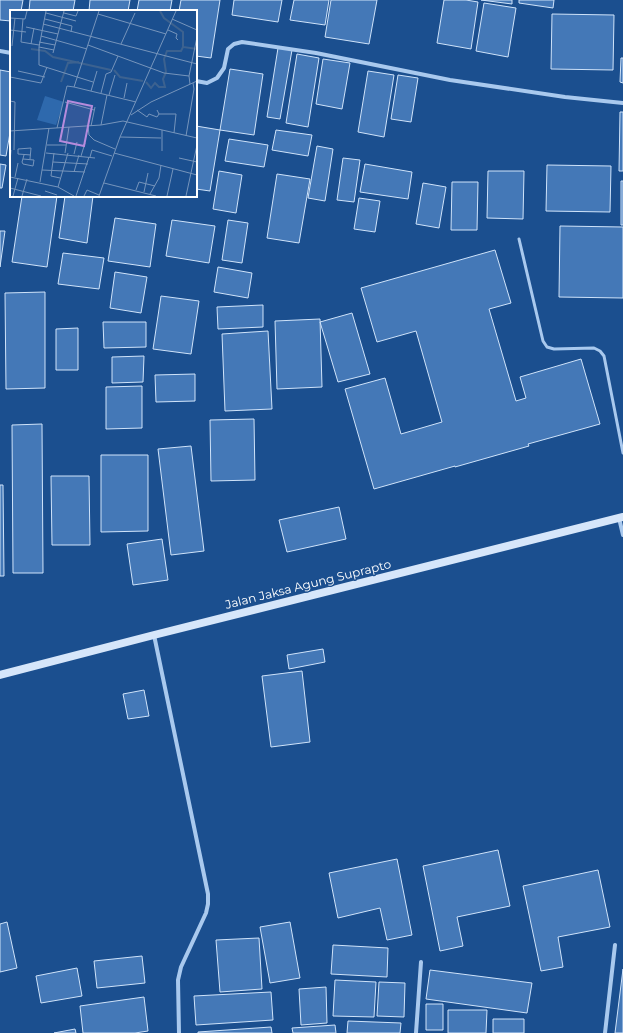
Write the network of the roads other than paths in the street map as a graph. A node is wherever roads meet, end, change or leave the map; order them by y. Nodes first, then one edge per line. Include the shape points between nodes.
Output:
1 (0, 51) edge
2 (10, 53) edge
3 (197, 81) edge
4 (623, 103) edge
5 (519, 239) dead end
6 (623, 453) edge
7 (621, 518) edge
8 (623, 534) edge
9 (154, 635) junction
10 (0, 675) edge
11 (614, 945) dead end
12 (421, 962) dead end
13 (179, 1033) edge
14 (416, 1033) edge
15 (605, 1033) edge

1 - 2 street
3 - 4 street via 207,83 217,78 224,68 228,48 242,42 316,53 450,80 565,98
5 - 6 lane via 543,342 547,347 554,349 594,348 604,356
7 - 8 street
7 - 9 main road, Jalan Jaksa Agung Suprapto
9 - 10 main road, Jalan Jaksa Agung Suprapto
9 - 13 street via 208,894 206,914 181,967 178,980
11 - 15 street
12 - 14 street

